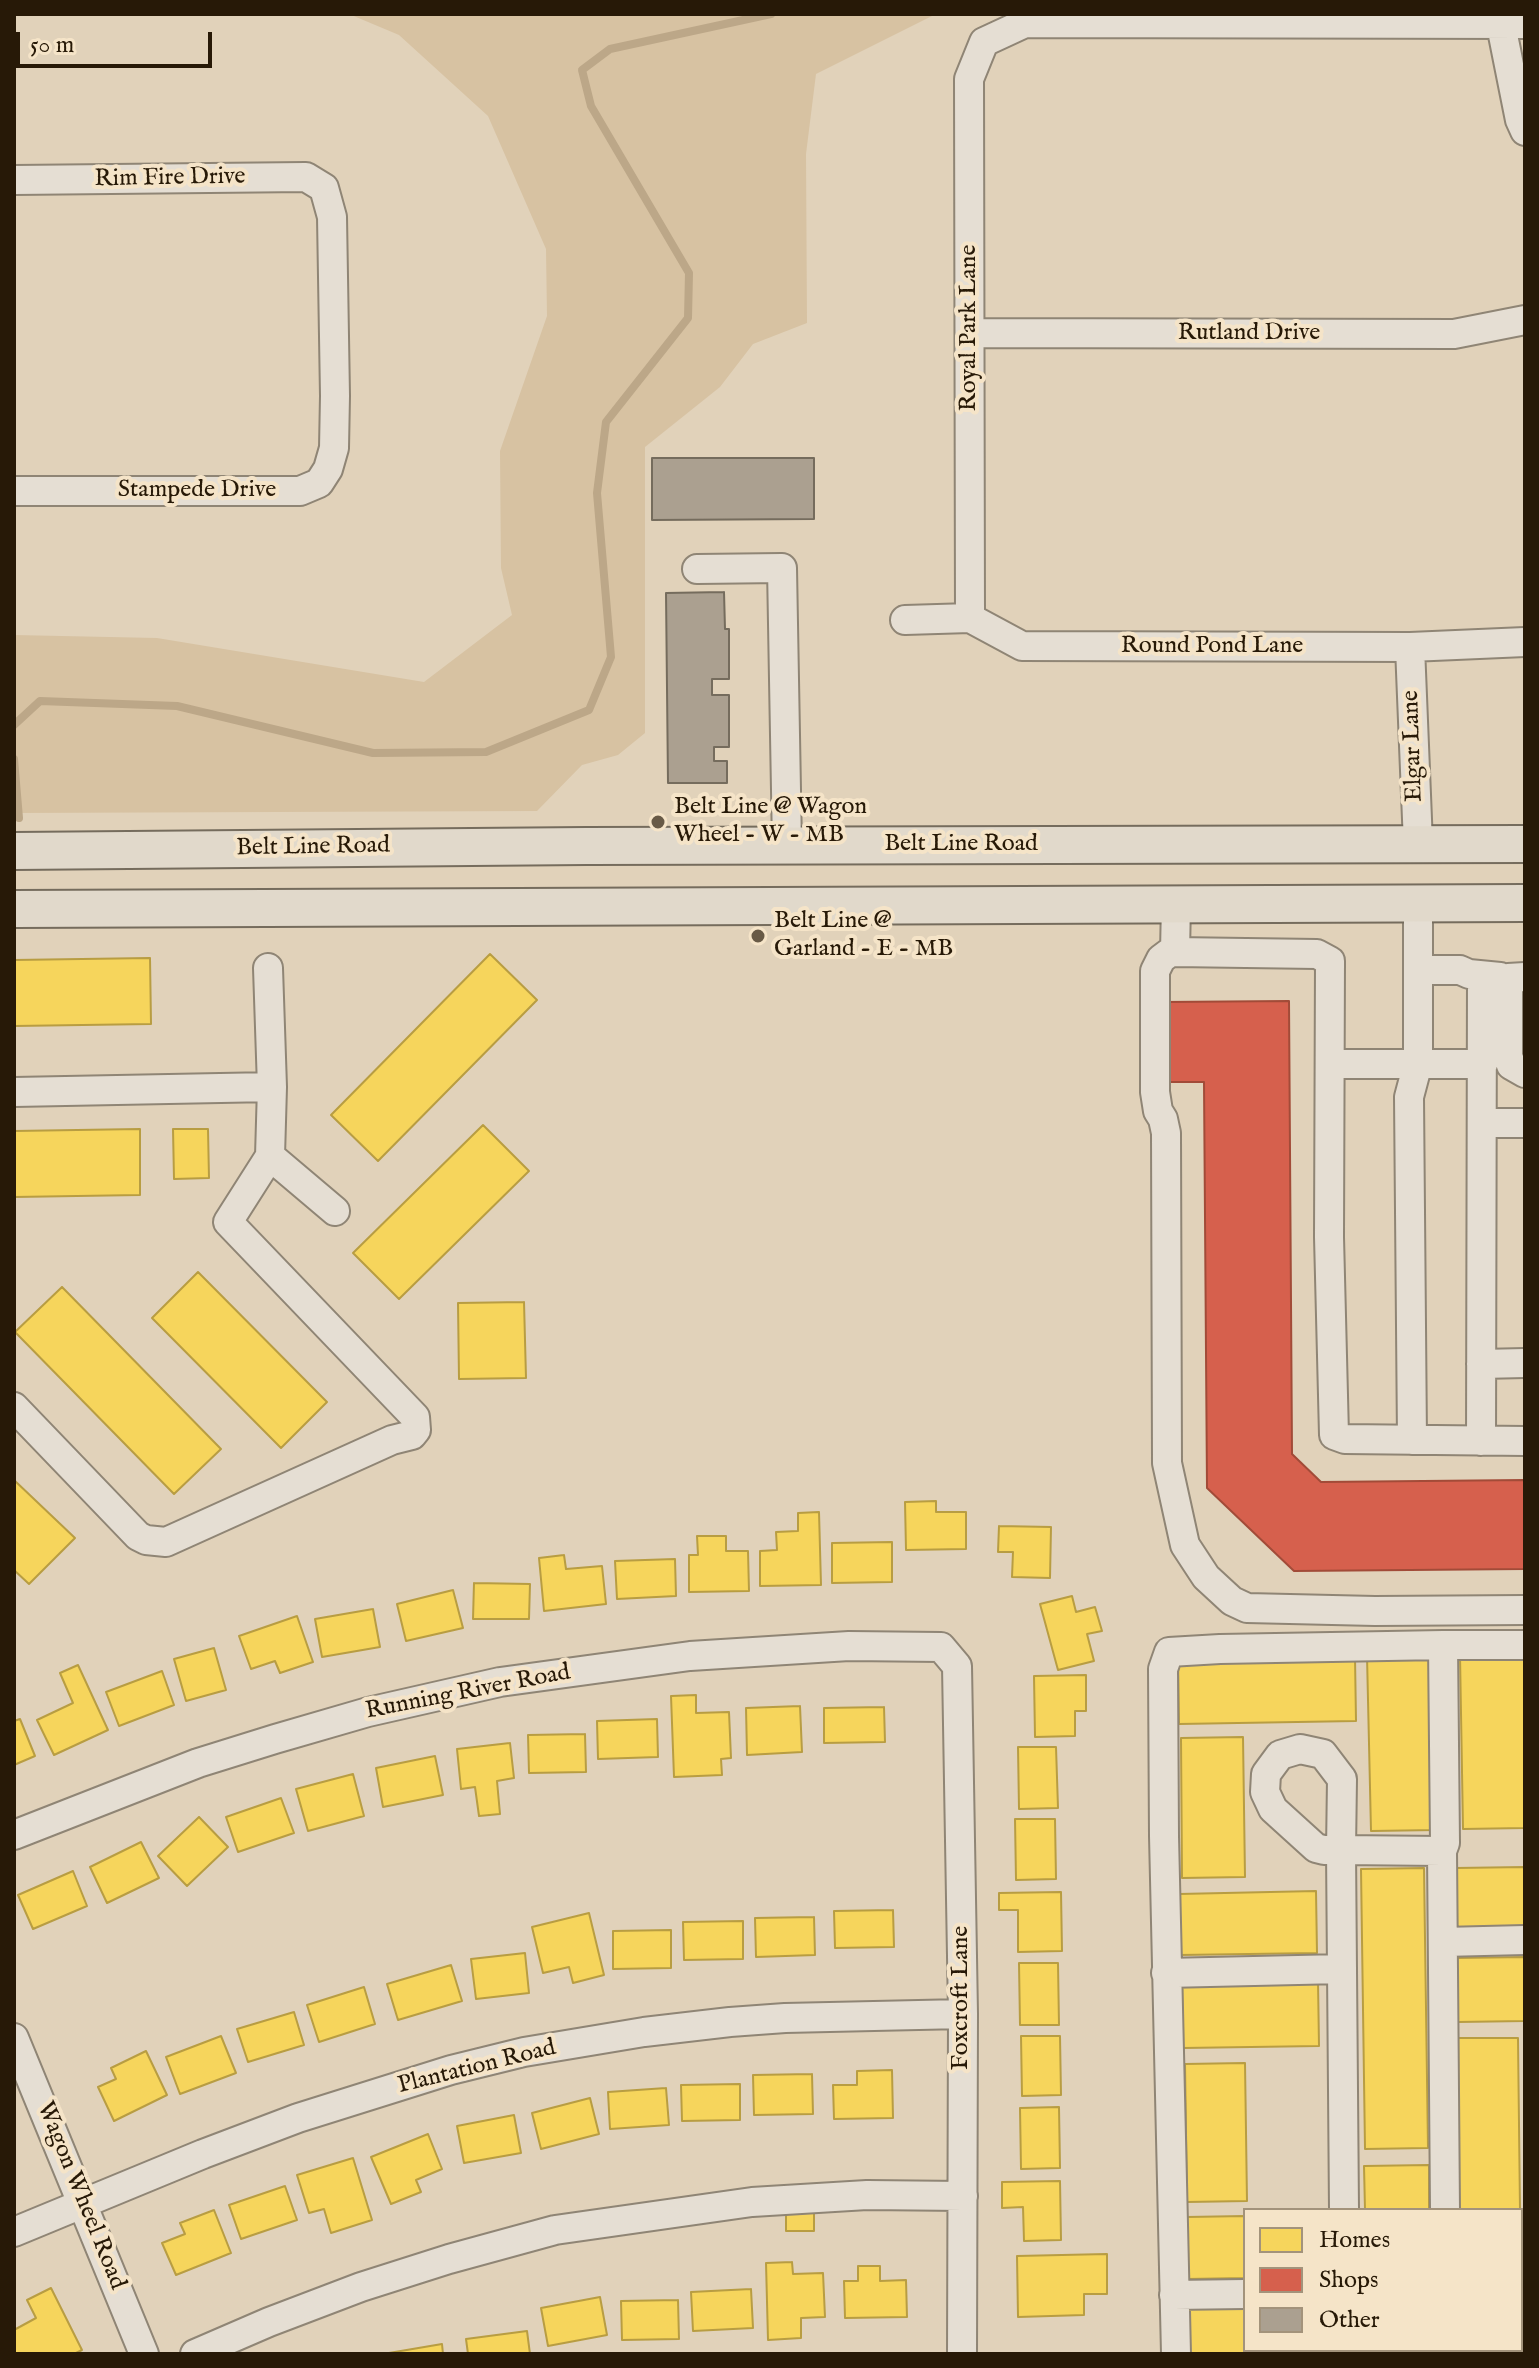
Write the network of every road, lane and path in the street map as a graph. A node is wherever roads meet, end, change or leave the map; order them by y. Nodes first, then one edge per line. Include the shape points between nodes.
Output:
1 (1513, 24) edge
2 (1525, 131) edge
3 (14, 180) edge
4 (324, 188) joint
5 (1525, 320) edge
6 (971, 333) junction
7 (14, 491) edge
8 (697, 569) dead end
9 (970, 618) junction
10 (905, 620) dead end
11 (1525, 642) edge
12 (1410, 647) junction
13 (1418, 844) junction
14 (1525, 844) edge
15 (1030, 845) junction
16 (787, 846) junction
17 (14, 851) edge
18 (1418, 902) junction
19 (1031, 903) junction
20 (1176, 903) junction
21 (1525, 903) edge
22 (787, 905) junction
23 (14, 909) edge
24 (1175, 952) junction
25 (268, 968) dead end
26 (1418, 970) junction
27 (1505, 977) edge
28 (1418, 1063) junction
29 (1331, 1064) junction
30 (1483, 1064) junction
31 (1525, 1073) edge
32 (272, 1087) junction
33 (14, 1092) edge
34 (1482, 1123) junction
35 (1525, 1123) edge
36 (270, 1156) junction
37 (335, 1211) dead end
38 (1525, 1363) edge
39 (1481, 1364) junction
40 (14, 1407) edge
41 (1412, 1440) junction
42 (1481, 1441) junction
43 (1525, 1441) edge
44 (1525, 1610) edge
45 (1443, 1645) junction
46 (1525, 1645) edge
47 (941, 1647) joint
48 (14, 1835) edge
49 (1442, 1851) junction
50 (1525, 1940) edge
51 (1443, 1942) junction
52 (1342, 1969) junction
53 (1166, 1973) junction
54 (963, 2014) junction
55 (14, 2038) edge
56 (963, 2196) junction
57 (84, 2203) junction
58 (1344, 2208) edge
59 (1445, 2208) edge
60 (14, 2232) edge
61 (1243, 2294) edge
62 (1174, 2295) junction
63 (144, 2354) edge
64 (195, 2354) edge
65 (962, 2354) edge
66 (1176, 2354) edge

1 - 2 street
1 - 6 street, Royal Park Lane via 1025,23 984,42 969,79
3 - 4 street, Rim Fire Drive via 306,177
4 - 7 street, Stampede Drive via 332,229 335,409 334,448 319,483 300,491 269,493
5 - 6 street, Rutland Drive via 1454,334
6 - 9 street, Royal Park Lane
8 - 16 street via 782,568
9 - 10 street
9 - 12 street, Round Pond Lane via 1022,646
11 - 12 street, Round Pond Lane
12 - 13 street, Elgar Lane
13 - 14 main road, Belt Line Road
13 - 15 main road, Belt Line Road
13 - 18 main road
15 - 16 main road, Belt Line Road
15 - 19 main road
16 - 17 main road, Belt Line Road
16 - 22 main road
18 - 20 main road
18 - 21 main road
18 - 26 street
19 - 20 main road
19 - 22 main road
20 - 24 street
22 - 23 main road
24 - 29 street via 1317,954 1330,961
24 - 44 street via 1161,959 1155,971 1155,1092 1166,1133 1167,1463 1185,1545 1206,1577 1247,1608
25 - 32 street
26 - 27 street
26 - 28 street
27 - 30 street
27 - 31 street via 1508,1056 1511,1065
28 - 29 street
28 - 30 street
28 - 41 street via 1409,1097
29 - 41 street via 1332,1426 1334,1435 1345,1439
30 - 34 street
32 - 33 street
32 - 36 street
34 - 35 street
34 - 39 street
36 - 37 street
36 - 40 street via 228,1222 415,1417 412,1435 166,1542 138,1536
38 - 39 street
39 - 42 street
41 - 42 street
42 - 43 street
45 - 46 street
45 - 49 street
45 - 53 street via 1169,1652 1163,1669
47 - 48 street, Running River Road via 849,1646 690,1656 500,1682 368,1712 198,1763
47 - 54 street, Foxcroft Lane via 957,1666
49 - 51 street
49 - 52 street via 1341,1850
50 - 51 street
51 - 59 street
52 - 53 street
52 - 58 street
53 - 62 street
54 - 56 street, Foxcroft Lane
54 - 57 street, Plantation Road via 730,2022 524,2052 298,2118
55 - 57 street, Wagon Wheel Road
56 - 64 street via 752,2202 555,2230 361,2287
56 - 65 street, Foxcroft Lane
57 - 60 street, Plantation Road
57 - 63 street, Wagon Wheel Road
61 - 62 street
62 - 66 street

